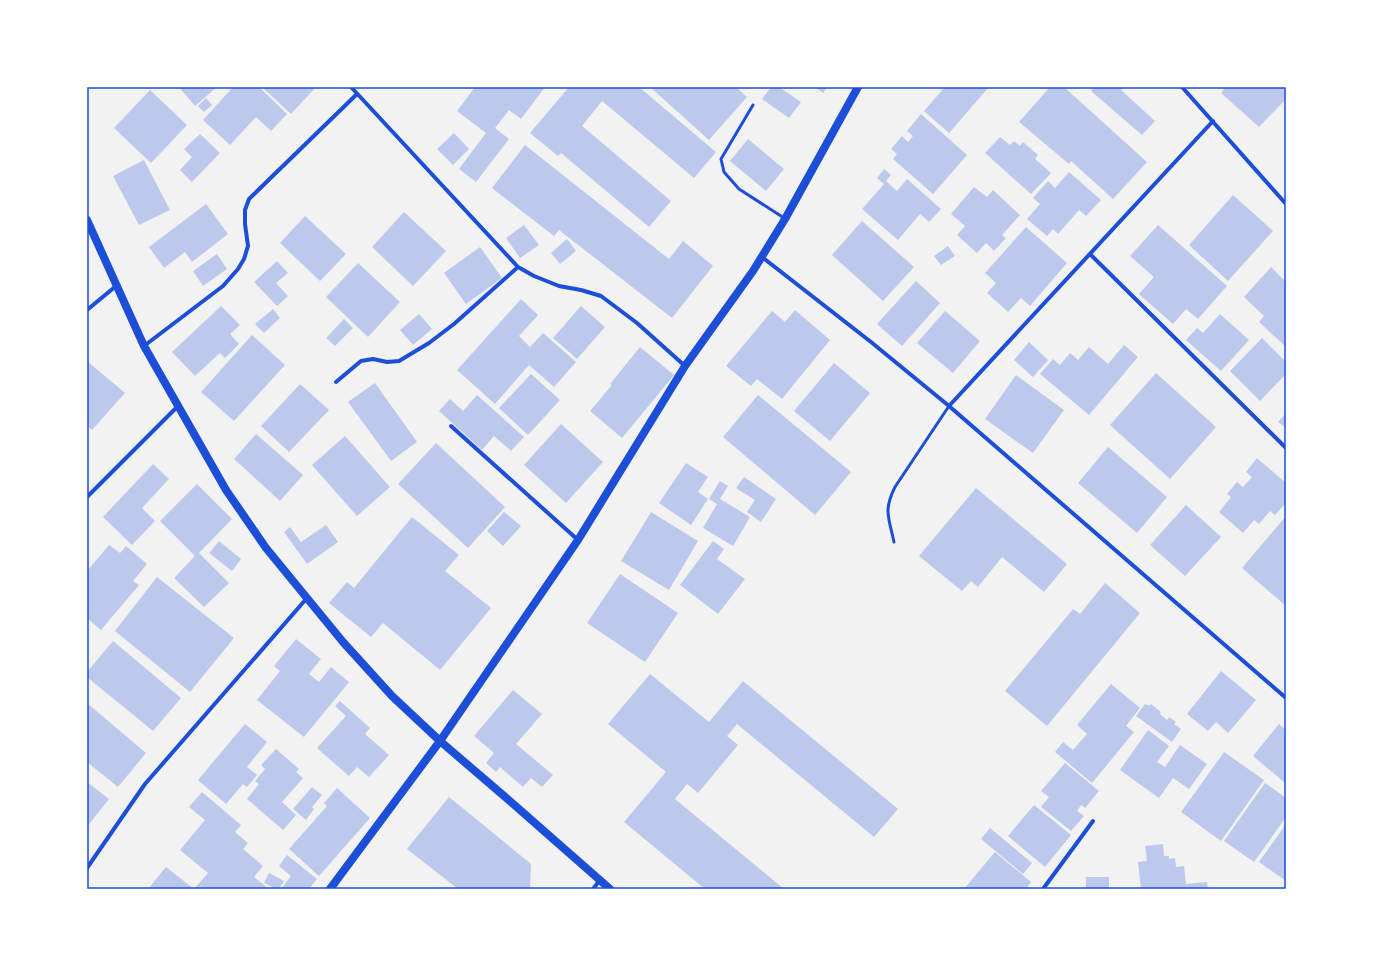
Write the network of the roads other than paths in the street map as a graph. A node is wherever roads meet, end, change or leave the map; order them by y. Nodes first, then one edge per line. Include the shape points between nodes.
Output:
1 (351, 87) edge
2 (858, 87) edge
3 (1183, 87) edge
4 (357, 94) junction
5 (754, 105) dead end
6 (1213, 121) junction
7 (1286, 204) edge
8 (785, 219) junction
9 (87, 220) edge
10 (1090, 254) junction
11 (761, 257) junction
12 (518, 267) junction
13 (117, 286) junction
14 (87, 310) edge
15 (144, 346) junction
16 (685, 366) junction
17 (336, 382) dead end
18 (178, 406) junction
19 (949, 406) junction
20 (452, 426) dead end
21 (1286, 448) edge
22 (87, 497) edge
23 (578, 540) junction
24 (894, 542) dead end
25 (307, 598) junction
26 (1286, 698) edge
27 (440, 741) junction
28 (1093, 821) dead end
29 (87, 868) edge
30 (600, 880) junction
31 (330, 889) edge
32 (594, 889) edge
33 (610, 889) edge
34 (1043, 889) edge

1 - 4 street
2 - 8 main road
3 - 6 street
4 - 12 street
4 - 15 street via 249,199 245,210 248,246 238,269 223,286
5 - 8 lane via 721,159 724,172 739,188
6 - 7 street
6 - 10 street
8 - 11 main road
9 - 13 main road
10 - 19 street
10 - 21 street
11 - 16 main road
11 - 19 street
12 - 16 street via 559,286 601,296 637,322
12 - 17 street via 429,343 399,361 361,361
13 - 14 street
13 - 15 main road
15 - 18 main road
16 - 23 main road
18 - 22 street
18 - 25 main road via 226,490 266,548
19 - 24 lane via 889,499 887,511
19 - 26 street
20 - 23 street
23 - 27 main road
25 - 27 main road via 392,696
25 - 29 street via 145,784
27 - 30 main road
27 - 31 main road
28 - 34 street
30 - 32 street
30 - 33 main road

